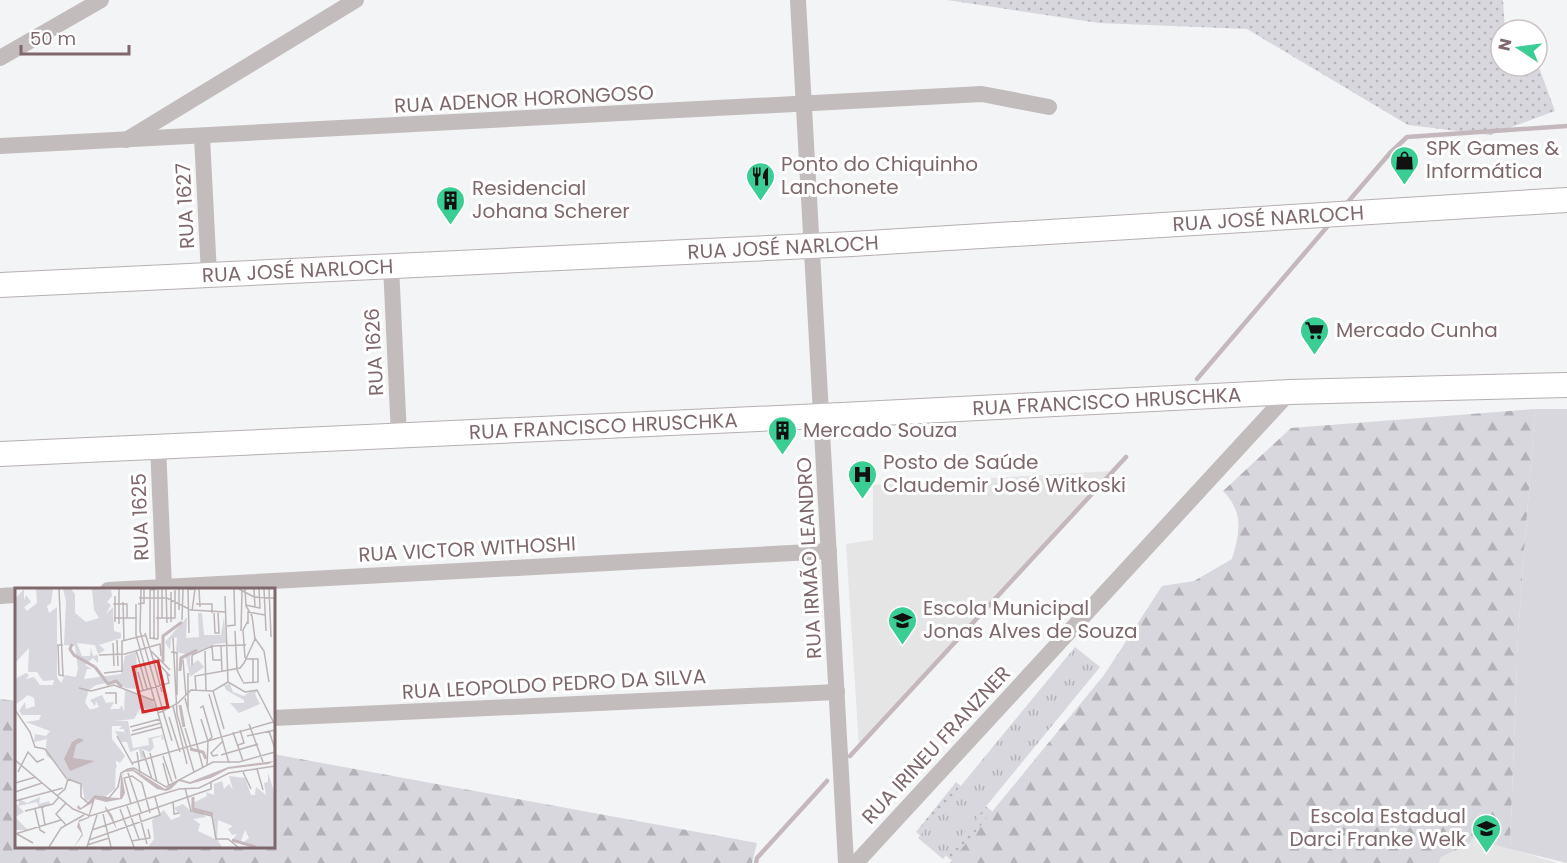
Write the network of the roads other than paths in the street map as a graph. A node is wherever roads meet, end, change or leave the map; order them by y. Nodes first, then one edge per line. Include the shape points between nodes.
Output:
1 (101, 0) edge
2 (356, 0) edge
3 (798, 0) edge
4 (0, 58) edge
5 (804, 105) junction
6 (1049, 107) dead end
7 (202, 137) junction
8 (123, 141) junction
9 (0, 146) edge
10 (1567, 200) edge
11 (812, 246) junction
12 (391, 266) junction
13 (209, 274) junction
14 (0, 285) edge
15 (1567, 386) edge
16 (1290, 392) junction
17 (822, 416) junction
18 (399, 436) junction
19 (158, 445) junction
20 (0, 454) edge
21 (829, 551) junction
22 (164, 587) junction
23 (145, 588) edge
24 (15, 595) edge
25 (0, 596) edge
26 (837, 692) junction
27 (274, 718) edge
28 (846, 863) edge
29 (855, 863) edge

1 - 4 street
2 - 8 street
3 - 5 street, RUA IRMÃO LEANDRO
5 - 6 street, RUA ADENOR HORONGOSO via 982,94
5 - 7 street, RUA ADENOR HORONGOSO
5 - 11 street, RUA IRMÃO LEANDRO
7 - 8 street, RUA ADENOR HORONGOSO
7 - 13 street, RUA 1627
8 - 9 street, RUA ADENOR HORONGOSO
10 - 11 street, RUA JOSÉ NARLOCH
11 - 12 street, RUA JOSÉ NARLOCH
11 - 17 street, RUA IRMÃO LEANDRO
12 - 13 street, RUA JOSÉ NARLOCH
12 - 18 street, RUA 1626
13 - 14 street, RUA JOSÉ NARLOCH
15 - 16 street, RUA FRANCISCO HRUSCHKA
16 - 17 street, RUA FRANCISCO HRUSCHKA
16 - 29 street, RUA IRINEU FRANZNER
17 - 18 street, RUA FRANCISCO HRUSCHKA
17 - 21 street, RUA IRMÃO LEANDRO
18 - 19 street, RUA FRANCISCO HRUSCHKA
19 - 20 street, RUA FRANCISCO HRUSCHKA
19 - 22 street, RUA 1625
21 - 22 street, RUA VICTOR WITHOSHI
21 - 26 street, RUA IRMÃO LEANDRO
22 - 23 street, RUA VICTOR WITHOSHI
24 - 25 street
26 - 27 street, RUA LEOPOLDO PEDRO DA SILVA
26 - 28 street, RUA IRMÃO LEANDRO

